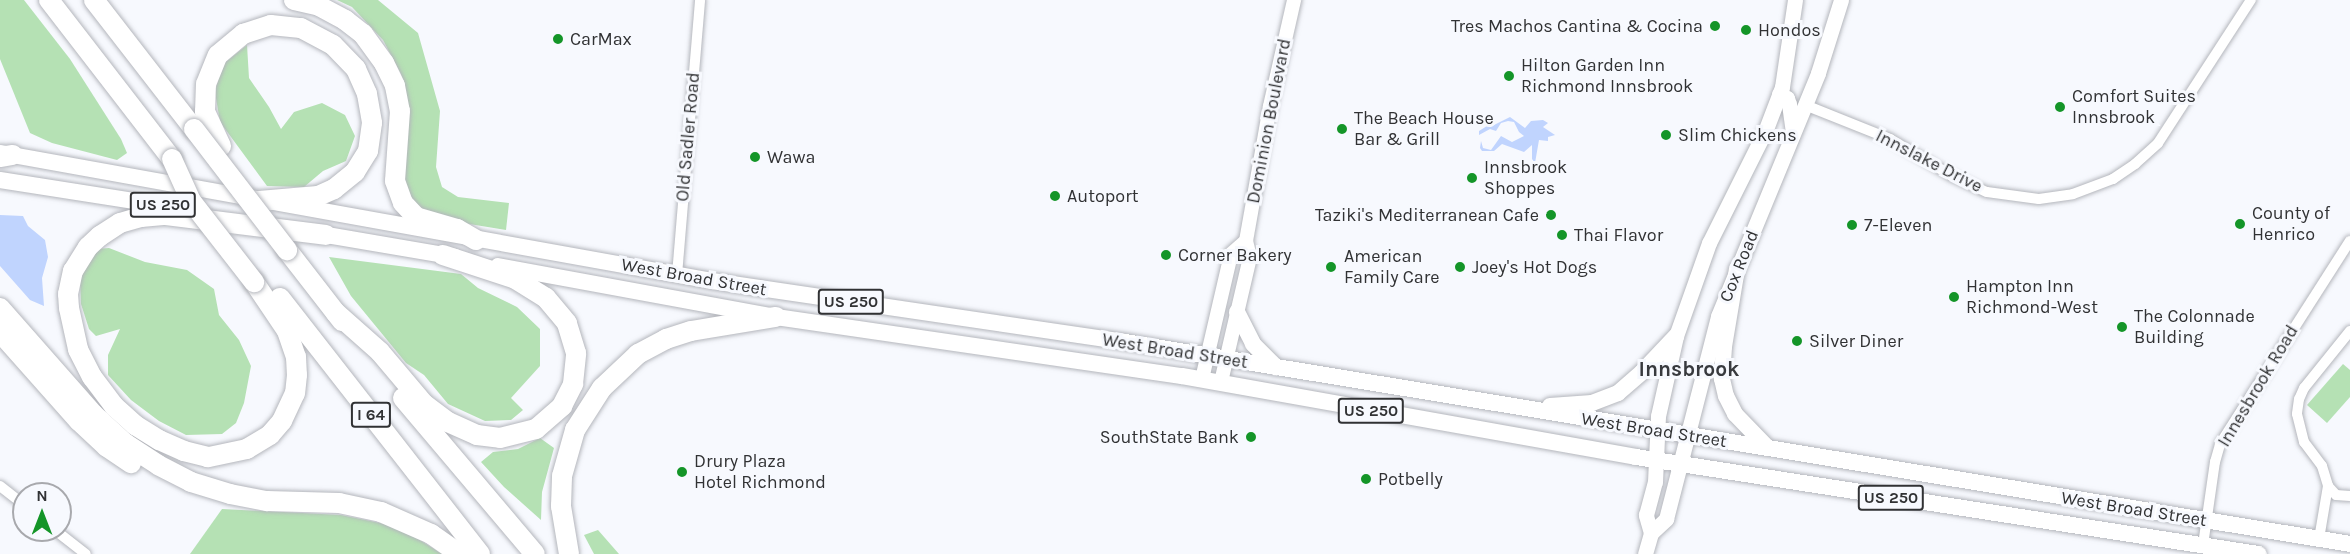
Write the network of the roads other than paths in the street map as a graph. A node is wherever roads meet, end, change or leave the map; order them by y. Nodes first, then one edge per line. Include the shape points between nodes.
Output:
1 (49, 0) edge
2 (94, 0) edge
3 (294, 0) edge
4 (700, 0) edge
5 (1294, 0) edge
6 (1795, 0) edge
7 (1841, 0) edge
8 (2251, 0) edge
9 (1785, 74) junction
10 (1779, 94) junction
11 (1805, 105) junction
12 (1793, 135) junction
13 (4, 155) edge
14 (0, 180) edge
15 (259, 201) junction
16 (326, 235) junction
17 (476, 240) junction
18 (1246, 241) junction
19 (2350, 241) edge
20 (287, 250) junction
21 (443, 255) junction
22 (1737, 269) junction
23 (677, 275) junction
24 (258, 279) junction
25 (0, 308) edge
26 (335, 312) junction
27 (1237, 312) junction
28 (776, 317) junction
29 (2350, 331) edge
30 (0, 332) edge
31 (1676, 336) junction
32 (1208, 356) junction
33 (1227, 359) junction
34 (1276, 367) junction
35 (1202, 379) junction
36 (1221, 382) junction
37 (1534, 410) junction
38 (1657, 430) junction
39 (1688, 435) junction
40 (1768, 448) junction
41 (1656, 461) junction
42 (1680, 465) junction
43 (0, 486) edge
44 (2328, 486) junction
45 (12, 496) edge
46 (2350, 496) edge
47 (267, 501) junction
48 (2207, 521) junction
49 (1651, 533) junction
50 (2319, 539) junction
51 (70, 542) edge
52 (2350, 544) edge
53 (2203, 545) junction
54 (86, 554) edge
55 (460, 554) edge
56 (480, 554) edge
57 (535, 554) edge
58 (569, 554) edge
59 (1645, 554) edge
60 (2258, 554) edge

1 - 24 highway, I 64, bridge via 172,159
2 - 20 highway, I 64, bridge
3 - 17 highway via 319,6 345,20 363,34 384,63 395,86 400,111 395,181 403,203 416,217 457,229
4 - 23 street, Old Sadler Road
5 - 18 street, Dominion Boulevard
6 - 9 main road, Cox Road
7 - 11 main road, Cox Road
8 - 11 street, Innslake Drive via 2158,143 2113,179 2073,194 2029,198 1987,192 1890,140
9 - 10 main road, Cox Road
9 - 11 main road
10 - 12 main road via 1787,98
10 - 31 main road, Cox Road via 1709,243
11 - 12 main road, Cox Road
12 - 22 main road, Cox Road
13 - 15 main road, West Broad Street / US 250
14 - 16 main road, West Broad Street / US 250
15 - 17 main road, West Broad Street / US 250
15 - 20 highway via 318,196 334,189 355,172 368,151 372,123 368,94 356,69 333,45 301,28 271,25 243,34 218,55 206,84 205,112 213,133 221,146 274,214
16 - 21 main road, West Broad Street / US 250
16 - 24 highway via 166,215 120,223 88,248 73,272 68,294 78,349 102,392 145,432 197,455 222,456 247,449 270,435 282,421 295,393 297,375 296,357 287,331
17 - 23 main road, West Broad Street / US 250
18 - 27 street, Dominion Boulevard via 1250,257
18 - 32 street, Dominion Boulevard via 1232,254
19 - 48 street, Innesbrook Road via 2220,444
20 - 26 highway, I 64
21 - 26 highway via 525,283 554,306 567,323 576,353 573,384 562,406 537,429 500,438 477,435 448,422 424,404 380,351
21 - 28 main road, West Broad Street / US 250
22 - 39 main road, Cox Road via 1712,333
22 - 40 main road via 1722,379 1735,414
23 - 32 main road, West Broad Street / US 250
24 - 56 highway, I 64
25 - 47 highway via 93,414 126,444 191,482
26 - 57 highway, I 64
27 - 33 street, Dominion Boulevard
27 - 34 main road via 1253,344
28 - 35 main road, West Broad Street / US 250
28 - 58 highway via 666,339 638,354 602,388 575,430 562,476 561,506
29 - 44 street via 2304,388 2298,407 2300,434 2322,466
30 - 47 highway via 79,421 121,457 186,489 218,498
31 - 37 main road via 1618,393 1592,403 1557,404
31 - 38 main road, Cox Road
32 - 33 main road, West Broad Street / US 250
32 - 35 street, Dominion Boulevard
33 - 34 main road, West Broad Street / US 250
33 - 36 street, Dominion Boulevard
34 - 37 main road, West Broad Street / US 250
35 - 36 main road, West Broad Street / US 250
36 - 41 main road, West Broad Street / US 250
37 - 38 main road, West Broad Street / US 250
38 - 39 main road, West Broad Street / US 250
38 - 41 main road, Cox Road
39 - 40 main road, West Broad Street / US 250
39 - 42 main road, Cox Road
40 - 48 main road, West Broad Street / US 250
41 - 42 main road, West Broad Street / US 250
41 - 49 main road, Cox Road via 1646,515
42 - 49 main road, Cox Road via 1666,519
42 - 53 main road, West Broad Street / US 250
43 - 45 street
44 - 46 street via 2336,495
44 - 50 street
47 - 55 highway via 321,501 361,507 417,526
48 - 50 main road, West Broad Street / US 250
48 - 53 street, Innesbrook Road
49 - 59 main road, Cox Road
50 - 52 main road, West Broad Street / US 250
51 - 54 street
53 - 60 main road, West Broad Street / US 250

